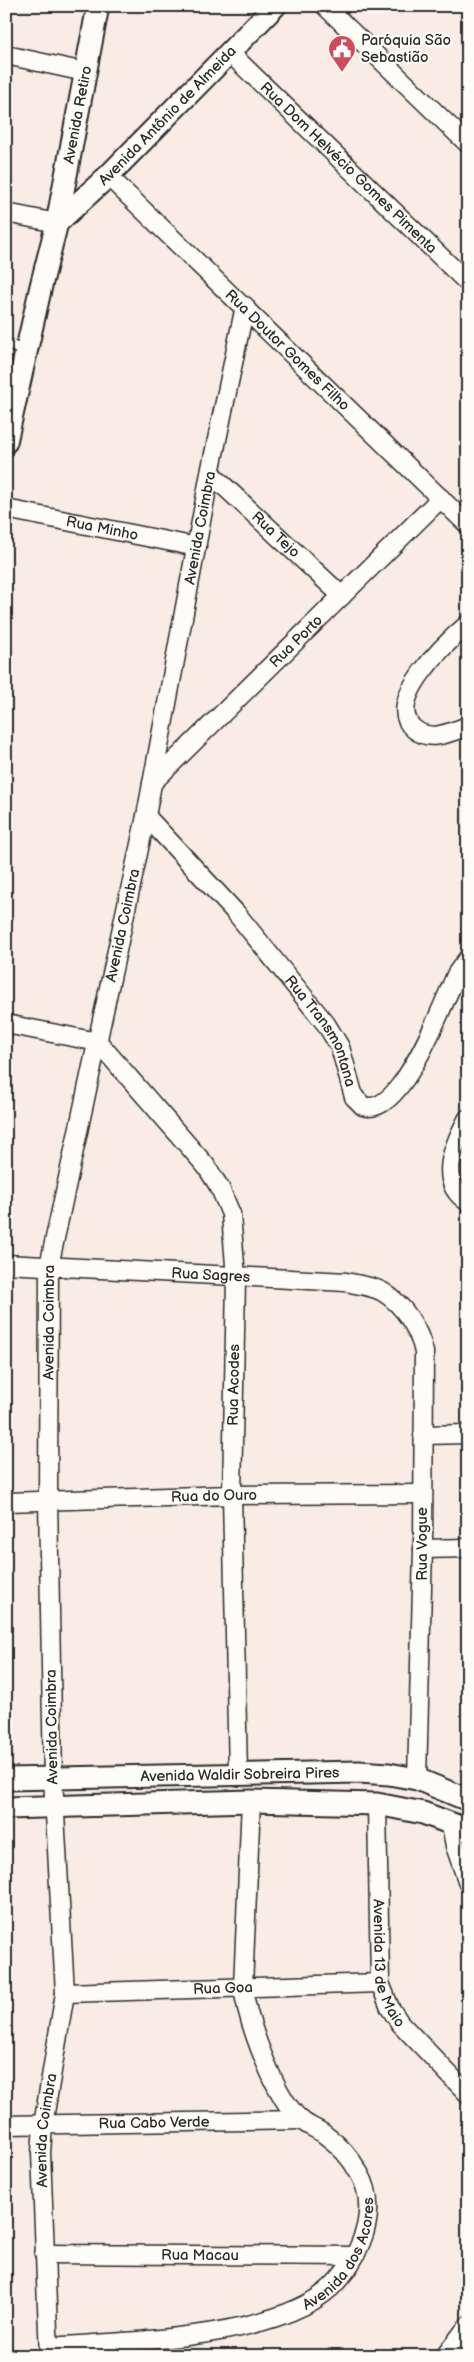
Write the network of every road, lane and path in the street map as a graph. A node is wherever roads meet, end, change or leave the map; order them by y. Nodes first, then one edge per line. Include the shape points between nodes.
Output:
1 (98, 6) edge
2 (275, 6) edge
3 (325, 6) edge
4 (230, 53) junction
5 (6, 55) edge
6 (85, 72) junction
7 (468, 144) edge
8 (108, 176) junction
9 (6, 213) edge
10 (58, 223) junction
11 (468, 283) edge
12 (245, 306) junction
13 (6, 342) edge
14 (26, 353) junction
15 (6, 442) edge
16 (210, 473) junction
17 (441, 498) junction
18 (6, 509) edge
19 (468, 525) edge
20 (197, 547) junction
21 (342, 596) junction
22 (468, 624) edge
23 (468, 726) edge
24 (152, 783) junction
25 (146, 816) junction
26 (468, 958) edge
27 (6, 1024) edge
28 (98, 1042) junction
29 (468, 1118) edge
30 (468, 1202) edge
31 (6, 1264) edge
32 (49, 1266) junction
33 (236, 1278) junction
34 (406, 1313) joint
35 (468, 1434) edge
36 (423, 1435) junction
37 (422, 1494) junction
38 (232, 1495) junction
39 (48, 1500) junction
40 (6, 1502) edge
41 (468, 1548) edge
42 (423, 1549) junction
43 (238, 1774) junction
44 (53, 1778) junction
45 (6, 1779) edge
46 (417, 1780) junction
47 (468, 1800) edge
48 (251, 1801) junction
49 (377, 1804) junction
50 (54, 1807) junction
51 (6, 1808) edge
52 (459, 1827) edge
53 (468, 1884) edge
54 (380, 1983) junction
55 (243, 1987) junction
56 (65, 1993) junction
57 (468, 2094) edge
58 (301, 2120) junction
59 (6, 2125) edge
60 (43, 2125) junction
61 (44, 2254) junction
62 (355, 2256) junction
63 (468, 2326) edge
64 (49, 2351) edge
65 (445, 2356) edge

1 - 6 street, Avenida Retiro
2 - 4 street, Avenida Antônio de Almeida
3 - 7 street
4 - 8 street, Avenida Antônio de Almeida
4 - 11 street, Rua Dom Helvécio Gomes Pimenta
5 - 6 street
6 - 10 street, Avenida Retiro
8 - 10 street, Avenida Antônio de Almeida
8 - 12 street, Rua Doutor Gomes Filho
9 - 10 street
10 - 14 street, Avenida Retiro
12 - 16 street, Avenida Coimbra
12 - 17 street, Rua Doutor Gomes Filho
13 - 14 lane
14 - 15 street, Avenida Retiro
16 - 20 street, Avenida Coimbra
16 - 21 street, Rua Tejo
17 - 19 street, Rua Doutor Gomes Filho
17 - 21 street, Rua Porto
18 - 20 street, Rua Minho
20 - 24 street, Avenida Coimbra
21 - 24 street, Rua Porto
22 - 23 street via 415,681 405,707 410,725 420,734 439,736
24 - 25 street, Avenida Coimbra
25 - 26 street, Rua Transmontana via 236,913 326,1024 340,1047 354,1097 363,1106 376,1106 384,1101 410,1074 457,973
25 - 28 street, Avenida Coimbra
27 - 28 street
28 - 32 street, Avenida Coimbra
28 - 33 street, Rua Acodes via 184,1140 220,1188 231,1214
29 - 30 street via 457,1138 450,1162 455,1188
31 - 32 street, Rua Sagres
32 - 33 street, Rua Sagres
32 - 39 street, Avenida Coimbra
33 - 34 street, Rua Sagres via 346,1282 383,1292
33 - 38 street, Rua Acodes
34 - 36 street, Rua Vogue via 424,1352
35 - 36 street
36 - 37 street, Rua Vogue
37 - 38 street, Rua do Ouro
37 - 42 street, Rua Vogue
38 - 39 street, Rua do Ouro
38 - 43 street, Rua Acodes
39 - 40 street, Rua do Ouro
39 - 44 street, Avenida Coimbra
41 - 42 street
42 - 46 street, Rua Vogue
43 - 44 street, Avenida Waldir Sobreira Pires
43 - 46 street, Avenida Waldir Sobreira Pires via 359,1772
44 - 45 street, Avenida Waldir Sobreira Pires
44 - 50 street, Avenida Coimbra
46 - 47 street, Avenida Waldir Sobreira Pires
48 - 49 street, Avenida Waldir Sobreira Pires
48 - 50 street, Avenida Waldir Sobreira Pires
48 - 55 street, Avenida dos Acores
49 - 52 street, Avenida Waldir Sobreira Pires via 423,1813
49 - 54 street, Avenida 13 de Maio
50 - 51 street, Avenida Waldir Sobreira Pires
50 - 56 street, Avenida Coimbra
52 - 53 street via 455,1846
54 - 55 street, Rua Goa
54 - 57 street, Avenida 13 de Maio via 400,2023
55 - 56 street, Rua Goa
55 - 58 street, Avenida dos Acores via 253,2033 282,2094
56 - 60 street, Avenida Coimbra
58 - 60 street, Rua Cabo Verde
58 - 62 street, Avenida dos Acores via 344,2151 360,2173 369,2200 366,2229
59 - 60 street, Rua Cabo Verde
60 - 61 street, Avenida Coimbra
61 - 62 street, Rua Macau
61 - 64 street, Avenida Coimbra
62 - 64 street, Avenida dos Acores via 338,2281 321,2295 300,2308 266,2320 193,2335
63 - 65 street

